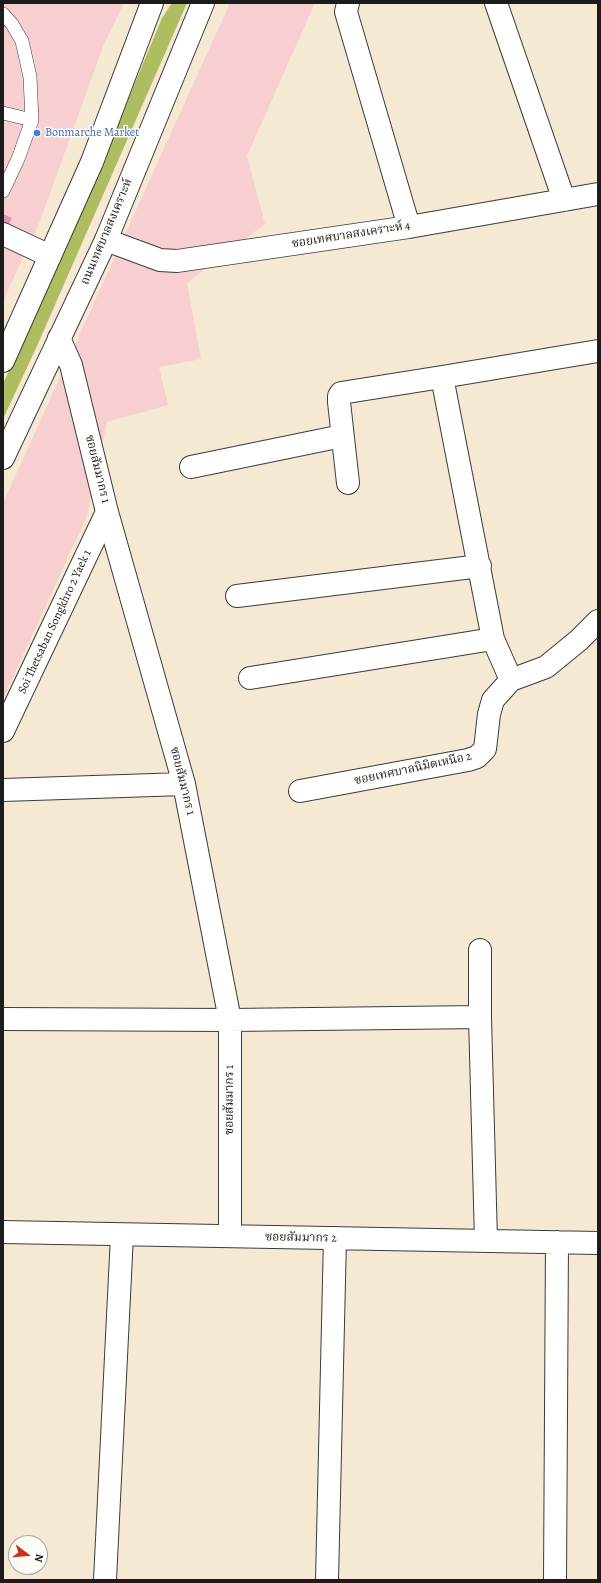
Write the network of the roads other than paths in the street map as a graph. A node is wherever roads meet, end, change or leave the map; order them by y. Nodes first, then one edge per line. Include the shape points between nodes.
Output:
1 (152, 3) edge
2 (203, 3) edge
3 (348, 3) edge
4 (496, 3) edge
5 (3, 14) edge
6 (3, 113) edge
7 (32, 120) junction
8 (3, 191) edge
9 (598, 194) edge
10 (564, 200) junction
11 (409, 226) junction
12 (3, 234) edge
13 (106, 240) junction
14 (50, 256) junction
15 (59, 338) junction
16 (598, 351) edge
17 (3, 361) edge
18 (442, 377) junction
19 (342, 436) junction
20 (3, 458) edge
21 (191, 467) dead end
22 (348, 484) dead end
23 (107, 512) junction
24 (480, 566) junction
25 (237, 596) dead end
26 (598, 621) edge
27 (493, 639) junction
28 (250, 678) dead end
29 (511, 680) junction
30 (3, 731) edge
31 (184, 784) junction
32 (3, 790) edge
33 (300, 791) dead end
34 (480, 950) dead end
35 (480, 1017) junction
36 (3, 1019) edge
37 (230, 1020) junction
38 (3, 1232) edge
39 (122, 1235) junction
40 (230, 1236) junction
41 (335, 1238) junction
42 (486, 1241) junction
43 (557, 1242) junction
44 (598, 1243) edge
45 (105, 1580) edge
46 (327, 1580) edge
47 (555, 1580) edge

1 - 14 street via 92,162
2 - 13 street, ถนนเทศบาลสงเคราะห์
3 - 11 street via 346,12
4 - 10 street
5 - 7 lane via 22,41 30,77
6 - 7 lane
7 - 8 lane
9 - 10 street, ซอยเทศบาลสงเคราะห์ 4
10 - 11 street, ซอยเทศบาลสงเคราะห์ 4
11 - 13 street, ซอยเทศบาลสงเคราะห์ 4 via 177,261 160,260
12 - 14 street
13 - 15 street, ถนนเทศบาลสงเคราะห์
14 - 17 street
15 - 20 street, ถนนเทศบาลสงเคราะห์
15 - 23 street, ซอยสัมมากร 1 via 71,366
16 - 18 street
18 - 19 street via 342,393 338,402
18 - 24 street
19 - 21 street
19 - 22 street
23 - 30 street, Soi Thetsaban Songkhro 2 Yaek 1
23 - 31 street, ซอยสัมมากร 1
24 - 25 street
24 - 27 street
26 - 29 street, ซอยเทศบาลนิมิตเหนือ 2 via 546,667
27 - 28 street
27 - 29 street
29 - 33 street, ซอยเทศบาลนิมิตเหนือ 2 via 492,700 485,749 477,757
31 - 32 street
31 - 37 street, ซอยสัมมากร 1
34 - 35 street
35 - 37 street
35 - 42 street
36 - 37 street
37 - 40 street, ซอยสัมมากร 1
38 - 39 street, ซอยสัมมากร 2
39 - 40 street, ซอยสัมมากร 2
39 - 45 street
40 - 41 street, ซอยสัมมากร 2
41 - 42 street, ซอยสัมมากร 2
41 - 46 street
42 - 43 street, ซอยสัมมากร 2
43 - 44 street, ซอยสัมมากร 2
43 - 47 street

